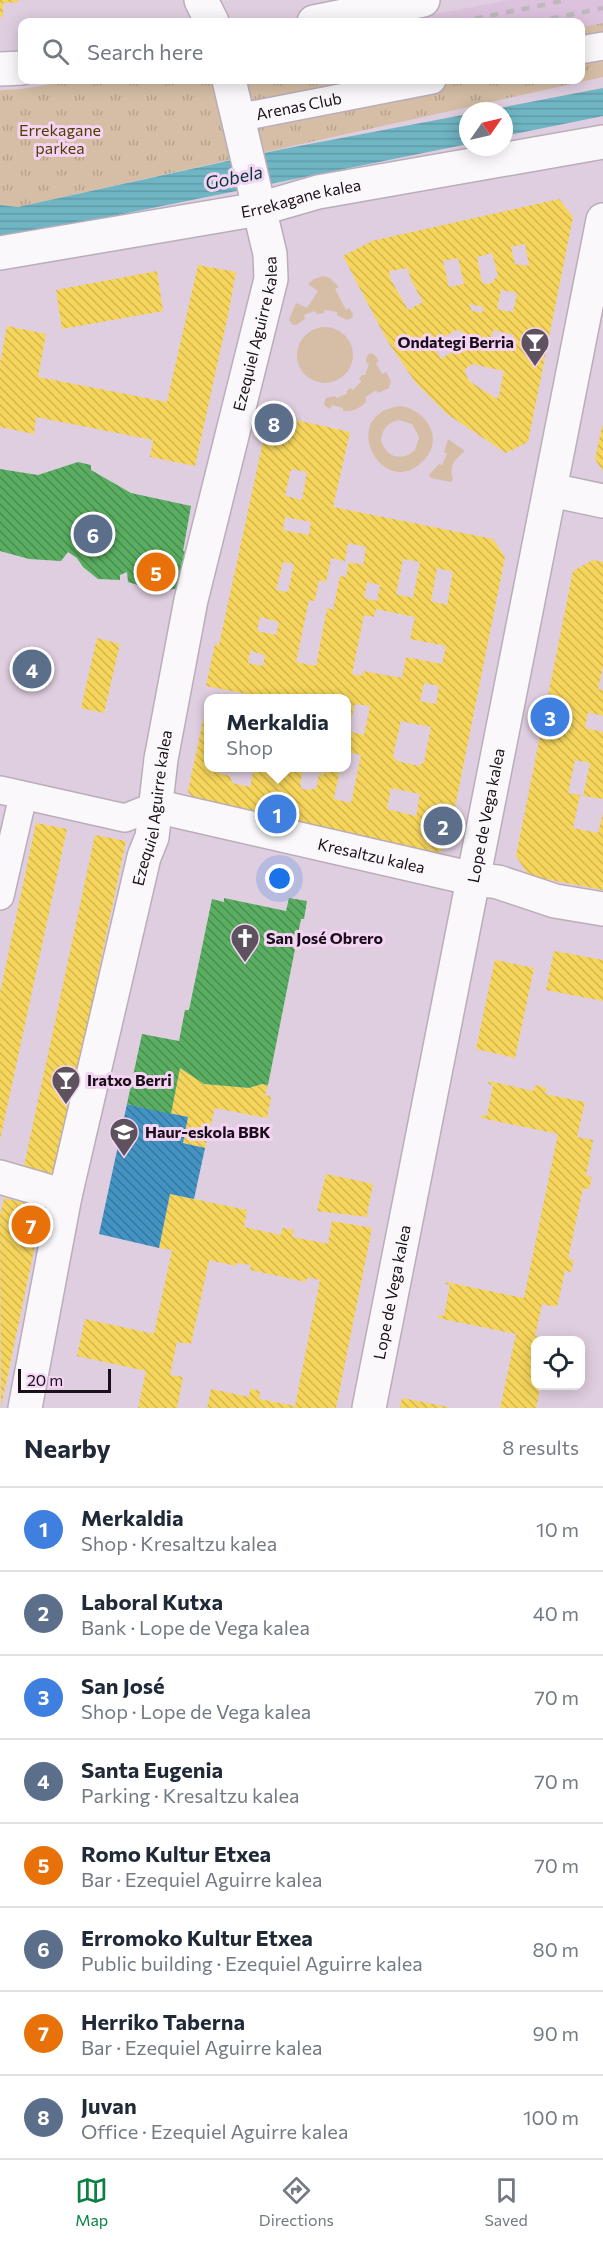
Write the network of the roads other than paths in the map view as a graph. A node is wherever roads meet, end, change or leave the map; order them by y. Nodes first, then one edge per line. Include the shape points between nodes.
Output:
1 (201, 0) edge
2 (423, 0) edge
3 (210, 18) edge
4 (334, 18) edge
5 (603, 46) edge
6 (585, 49) edge
7 (18, 68) edge
8 (0, 69) edge
9 (230, 84) edge
10 (414, 84) edge
11 (238, 124) junction
12 (603, 142) edge
13 (256, 199) junction
14 (603, 220) edge
15 (0, 253) edge
16 (551, 490) junction
17 (603, 501) edge
18 (12, 793) edge
19 (155, 806) junction
20 (474, 879) junction
21 (0, 896) edge
22 (603, 909) edge
23 (0, 1177) edge
24 (65, 1196) junction
25 (25, 1408) edge
26 (369, 1408) edge

1 - 3 street
2 - 4 street
5 - 6 street
7 - 8 street
9 - 11 street, Ezequiel Aguirre kalea
10 - 11 street, Arenas Club
11 - 13 street, Ezequiel Aguirre kalea
12 - 13 street, Errekagane kalea via 318,192
13 - 15 street, Errekagane kalea
13 - 19 street, Ezequiel Aguirre kalea via 270,254 271,279 193,594
14 - 16 street, Lope de Vega kalea
16 - 17 street
16 - 20 street, Lope de Vega kalea
18 - 19 street via 125,818
18 - 21 street
19 - 20 street, Kresaltzu kalea
19 - 24 street, Ezequiel Aguirre kalea via 152,837 144,857
20 - 22 street, Kresaltzu kalea via 498,882 555,901
20 - 26 street, Lope de Vega kalea
23 - 24 street
24 - 25 street, Ezequiel Aguirre kalea

